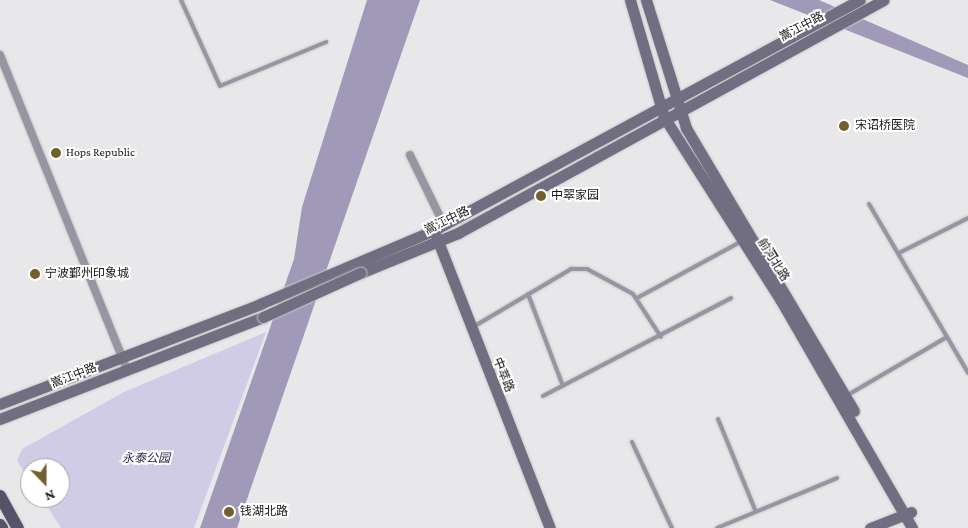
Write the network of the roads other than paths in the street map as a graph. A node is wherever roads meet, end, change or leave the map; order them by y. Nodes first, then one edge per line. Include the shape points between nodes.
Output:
1 (181, 0) edge
2 (630, 0) edge
3 (646, 0) edge
4 (860, 0) edge
5 (883, 0) edge
6 (819, 27) junction
7 (326, 42) dead end
8 (0, 55) edge
9 (674, 97) junction
10 (660, 105) junction
11 (679, 110) junction
12 (664, 116) junction
13 (410, 155) dead end
14 (869, 204) dead end
15 (968, 218) edge
16 (439, 227) junction
17 (744, 240) junction
18 (439, 241) junction
19 (899, 254) junction
20 (359, 268) junction
21 (528, 294) junction
22 (637, 298) junction
23 (731, 298) dead end
24 (469, 330) junction
25 (661, 337) junction
26 (947, 337) junction
27 (122, 357) junction
28 (127, 370) junction
29 (968, 373) edge
30 (563, 386) junction
31 (543, 396) dead end
32 (846, 396) junction
33 (0, 404) edge
34 (0, 419) edge
35 (718, 419) dead end
36 (632, 442) dead end
37 (837, 478) dead end
38 (0, 496) edge
39 (756, 512) junction
40 (907, 514) junction
41 (0, 525) edge
42 (2, 528) edge
43 (18, 528) edge
44 (550, 528) edge
45 (672, 528) edge
46 (717, 528) edge
47 (870, 528) edge
48 (912, 528) edge
49 (920, 528) edge

1 - 7 lane via 220,86
2 - 10 main road, 前河北路
3 - 9 main road, 前河北路
4 - 6 main road, 嵩江中路
5 - 6 main road, 嵩江中路
6 - 9 main road, 嵩江中路
6 - 11 main road, 嵩江中路
8 - 27 street
9 - 10 main road, 嵩江中路
9 - 11 main road, 前河北路
10 - 12 main road, 前河北路
10 - 16 main road, 嵩江中路
11 - 12 main road, 嵩江中路
11 - 32 main road, 前河北路
12 - 17 main road, 前河北路
12 - 18 main road, 嵩江中路
13 - 16 street
14 - 19 lane
15 - 19 lane
16 - 18 main road, 中萃路
16 - 20 main road, 嵩江中路
17 - 22 lane
17 - 40 main road, 前河北路
18 - 20 main road, 嵩江中路
18 - 24 main road, 中萃路
19 - 26 lane
20 - 27 main road, 嵩江中路
20 - 28 main road, 嵩江中路, bridge via 263,317
21 - 22 lane via 571,269 587,269
21 - 24 lane
21 - 30 lane
22 - 25 lane
23 - 25 lane
24 - 44 main road, 中萃路
25 - 30 lane
26 - 29 lane
26 - 32 lane
27 - 28 street
27 - 33 main road, 嵩江中路
28 - 34 main road, 嵩江中路
30 - 31 lane
32 - 40 main road, 前河北路
35 - 39 lane
36 - 45 lane
37 - 39 lane
38 - 43 main road
39 - 46 lane
40 - 47 main road
40 - 48 main road, 前河北路
40 - 49 main road, 前河北路
41 - 42 main road

